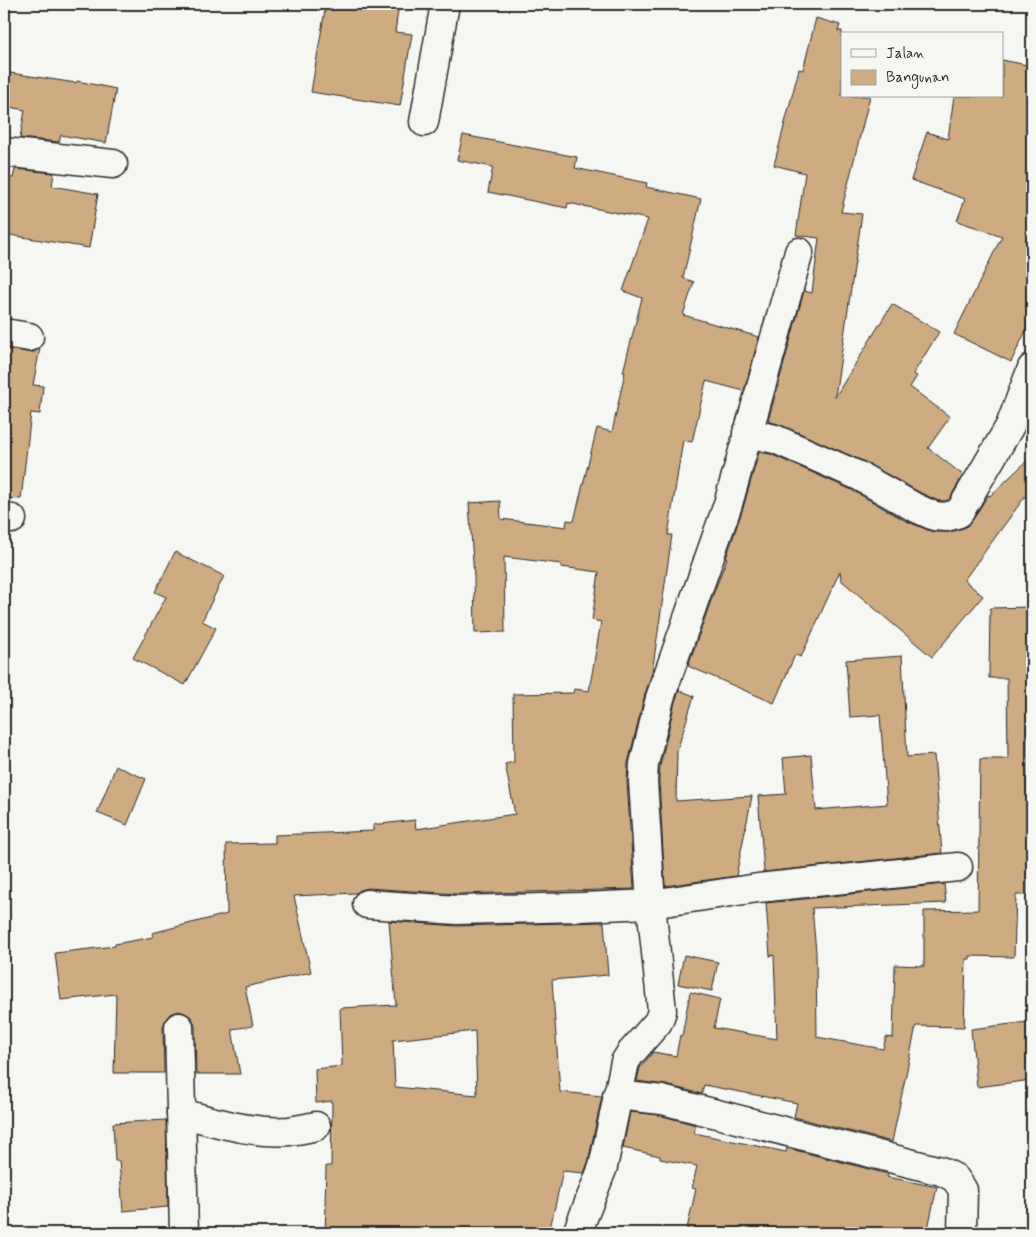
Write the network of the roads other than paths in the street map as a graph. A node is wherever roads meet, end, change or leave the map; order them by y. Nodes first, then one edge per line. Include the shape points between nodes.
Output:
1 (445, 4) edge
2 (424, 122) dead end
3 (4, 152) edge
4 (113, 164) dead end
5 (799, 252) dead end
6 (1032, 368) edge
7 (747, 433) junction
8 (958, 867) dead end
9 (366, 904) dead end
10 (651, 904) junction
11 (179, 1026) dead end
12 (617, 1095) junction
13 (181, 1113) junction
14 (316, 1126) dead end
15 (184, 1233) edge
16 (577, 1233) edge
17 (962, 1233) edge

1 - 2 street
3 - 4 street
5 - 7 street
6 - 7 street via 1010,426 959,513 946,517 934,516 914,507 859,476 775,439
7 - 10 street via 728,504 660,698 644,764
8 - 10 street via 758,888
9 - 10 street via 457,910
10 - 12 street via 662,1011 658,1022 625,1062
11 - 13 street
12 - 16 street via 603,1167
12 - 17 street via 662,1100 941,1171 955,1178 963,1190
13 - 14 street via 264,1131
13 - 15 street

